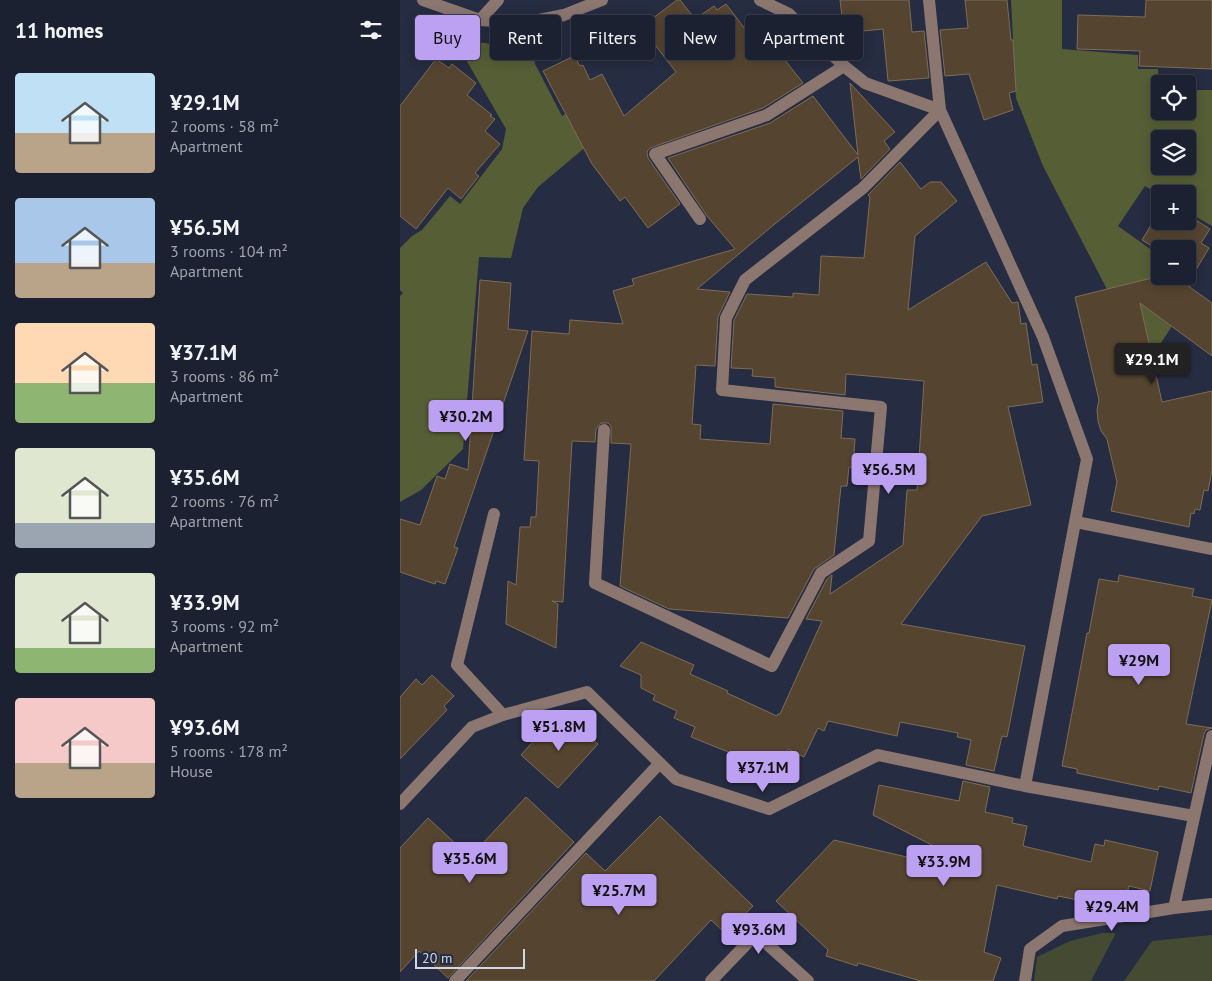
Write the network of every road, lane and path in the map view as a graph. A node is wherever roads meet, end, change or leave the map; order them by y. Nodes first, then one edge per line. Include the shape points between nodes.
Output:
1 (424, 0) edge
2 (498, 0) edge
3 (602, 0) edge
4 (760, 0) edge
5 (929, 0) edge
6 (466, 15) edge
7 (480, 20) joint
8 (844, 66) junction
9 (940, 110) junction
10 (700, 219) dead end
11 (604, 430) dead end
12 (494, 514) dead end
13 (1076, 522) junction
14 (1212, 549) edge
15 (503, 716) junction
16 (1212, 736) edge
17 (660, 763) junction
18 (1025, 786) junction
19 (400, 804) edge
20 (1194, 816) junction
21 (1212, 904) edge
22 (1174, 908) junction
23 (455, 981) edge
24 (711, 981) edge
25 (808, 981) edge
26 (1024, 981) edge

1 - 6 street
2 - 7 street
3 - 7 street via 564,15 524,23
4 - 8 street via 789,14
5 - 9 street
8 - 9 street via 865,83
8 - 10 street via 767,116 655,154
9 - 11 street via 863,188 745,280 726,318 722,390 881,407 869,541 821,572 772,666 595,583
9 - 13 street via 1043,337 1087,459
12 - 15 street via 457,665
13 - 14 street
13 - 18 street
15 - 17 street via 587,692
15 - 19 street via 472,727
16 - 20 street
17 - 18 street via 676,779 769,809 878,755
17 - 23 street
18 - 20 street
20 - 22 street
21 - 22 street
22 - 26 street via 1062,926 1030,949
24 - 25 street via 756,934

